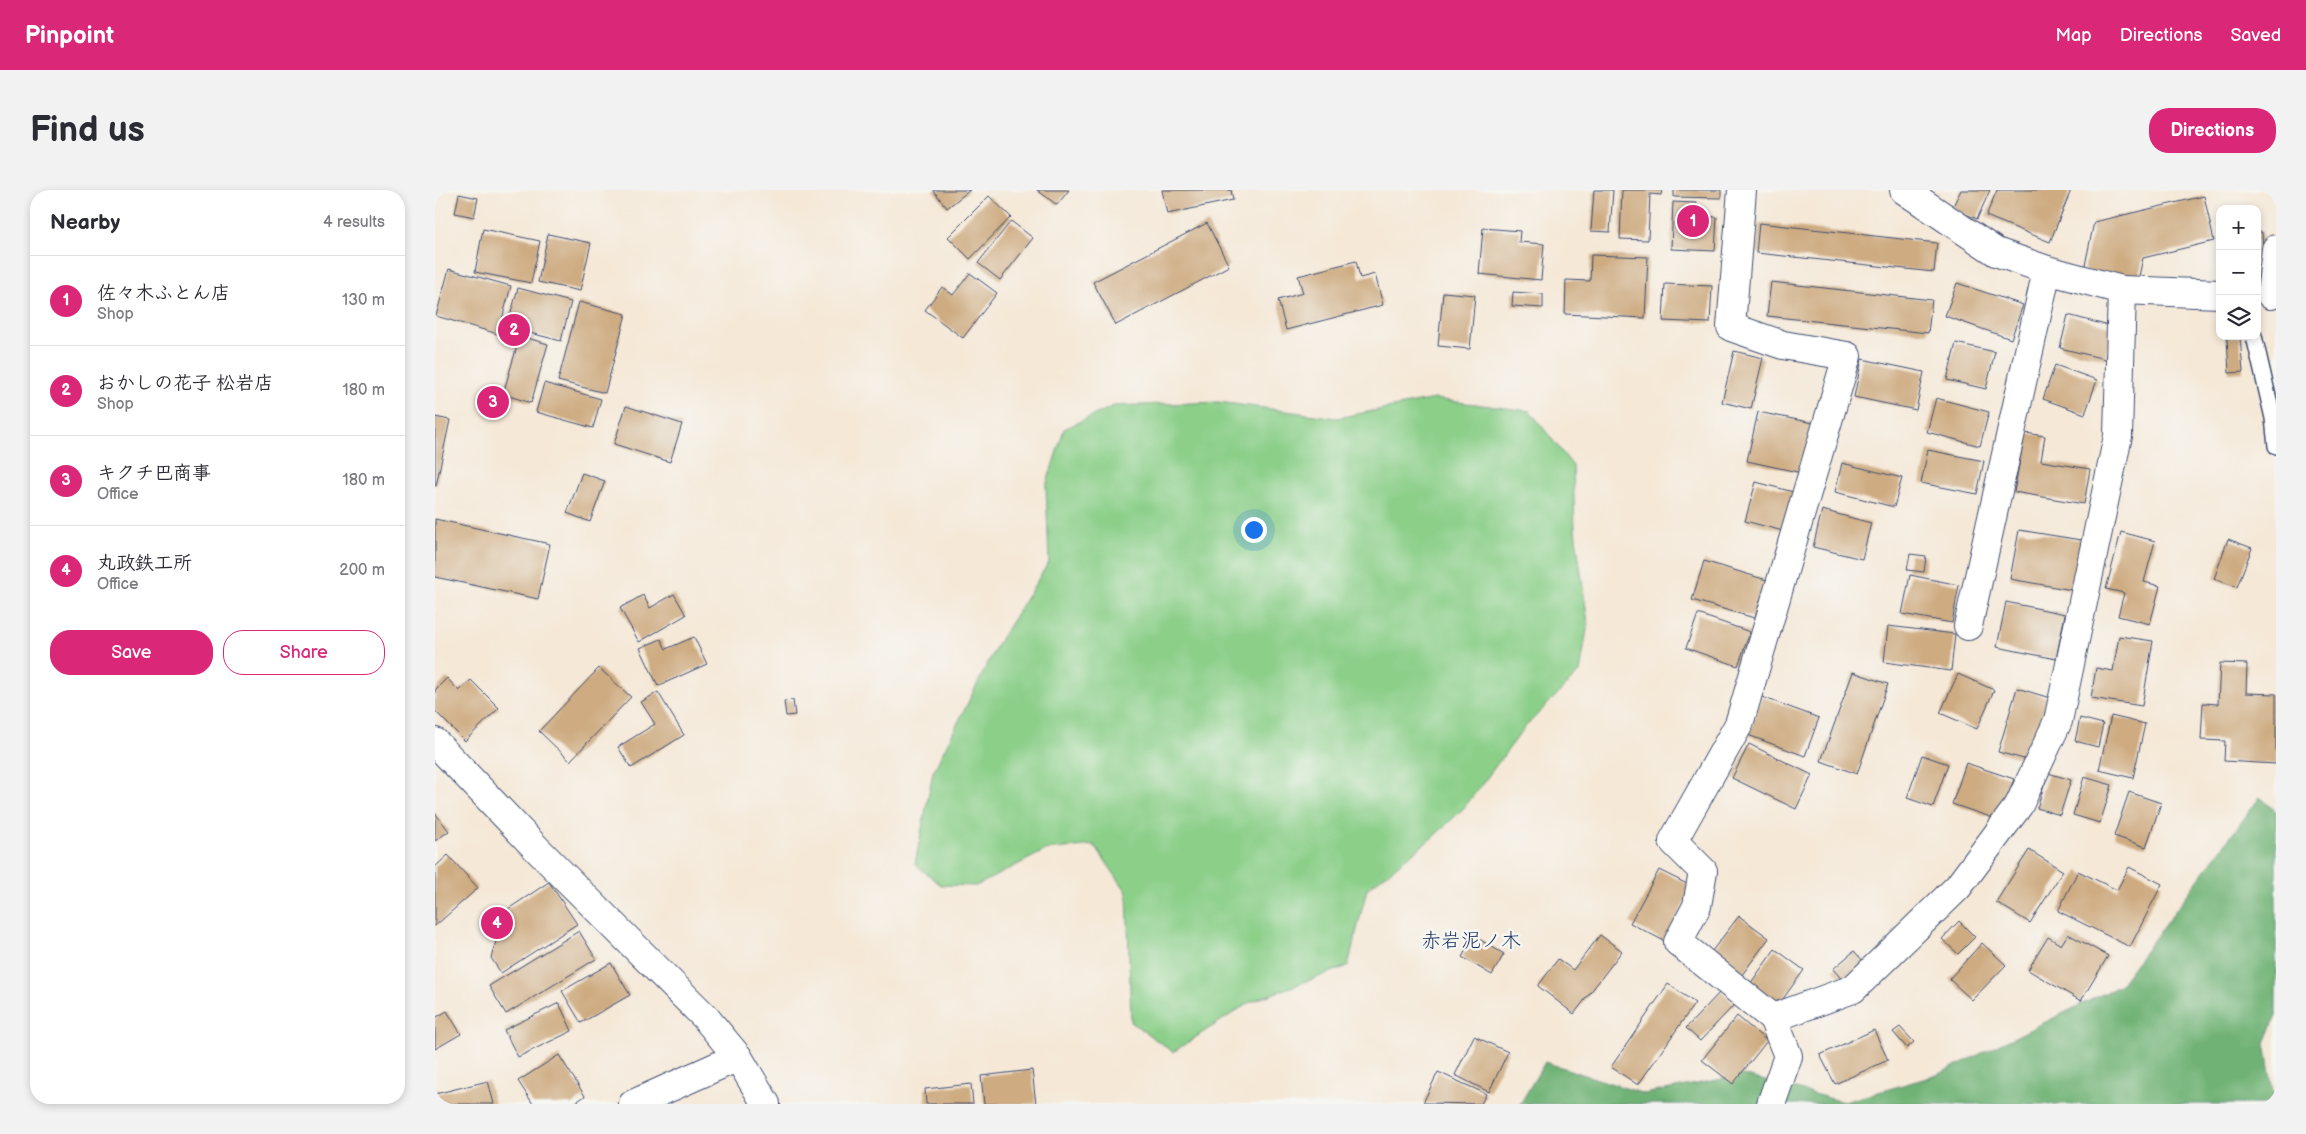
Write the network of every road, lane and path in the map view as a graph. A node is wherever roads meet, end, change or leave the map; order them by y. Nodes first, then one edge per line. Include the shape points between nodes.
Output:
1 (1742, 190) edge
2 (1904, 190) edge
3 (2276, 248) edge
4 (2047, 270) junction
5 (2122, 290) junction
6 (2216, 294) edge
7 (2268, 295) edge
8 (2255, 340) edge
9 (2276, 446) edge
10 (1968, 626) dead end
11 (435, 742) edge
12 (1773, 1018) junction
13 (739, 1057) junction
14 (633, 1104) edge
15 (766, 1104) edge
16 (1771, 1104) edge

1 - 12 street via 1731,327 1783,345 1847,356 1739,724 1673,841 1703,871 1697,906 1679,942
2 - 4 street via 1996,252
3 - 7 street
4 - 5 street
4 - 10 street
5 - 6 street
5 - 12 street via 2118,436 2058,721 2019,805 1958,887 1853,989
8 - 9 lane via 2273,418
11 - 13 street via 705,1017
12 - 16 street via 1788,1056
13 - 14 street
13 - 15 street

